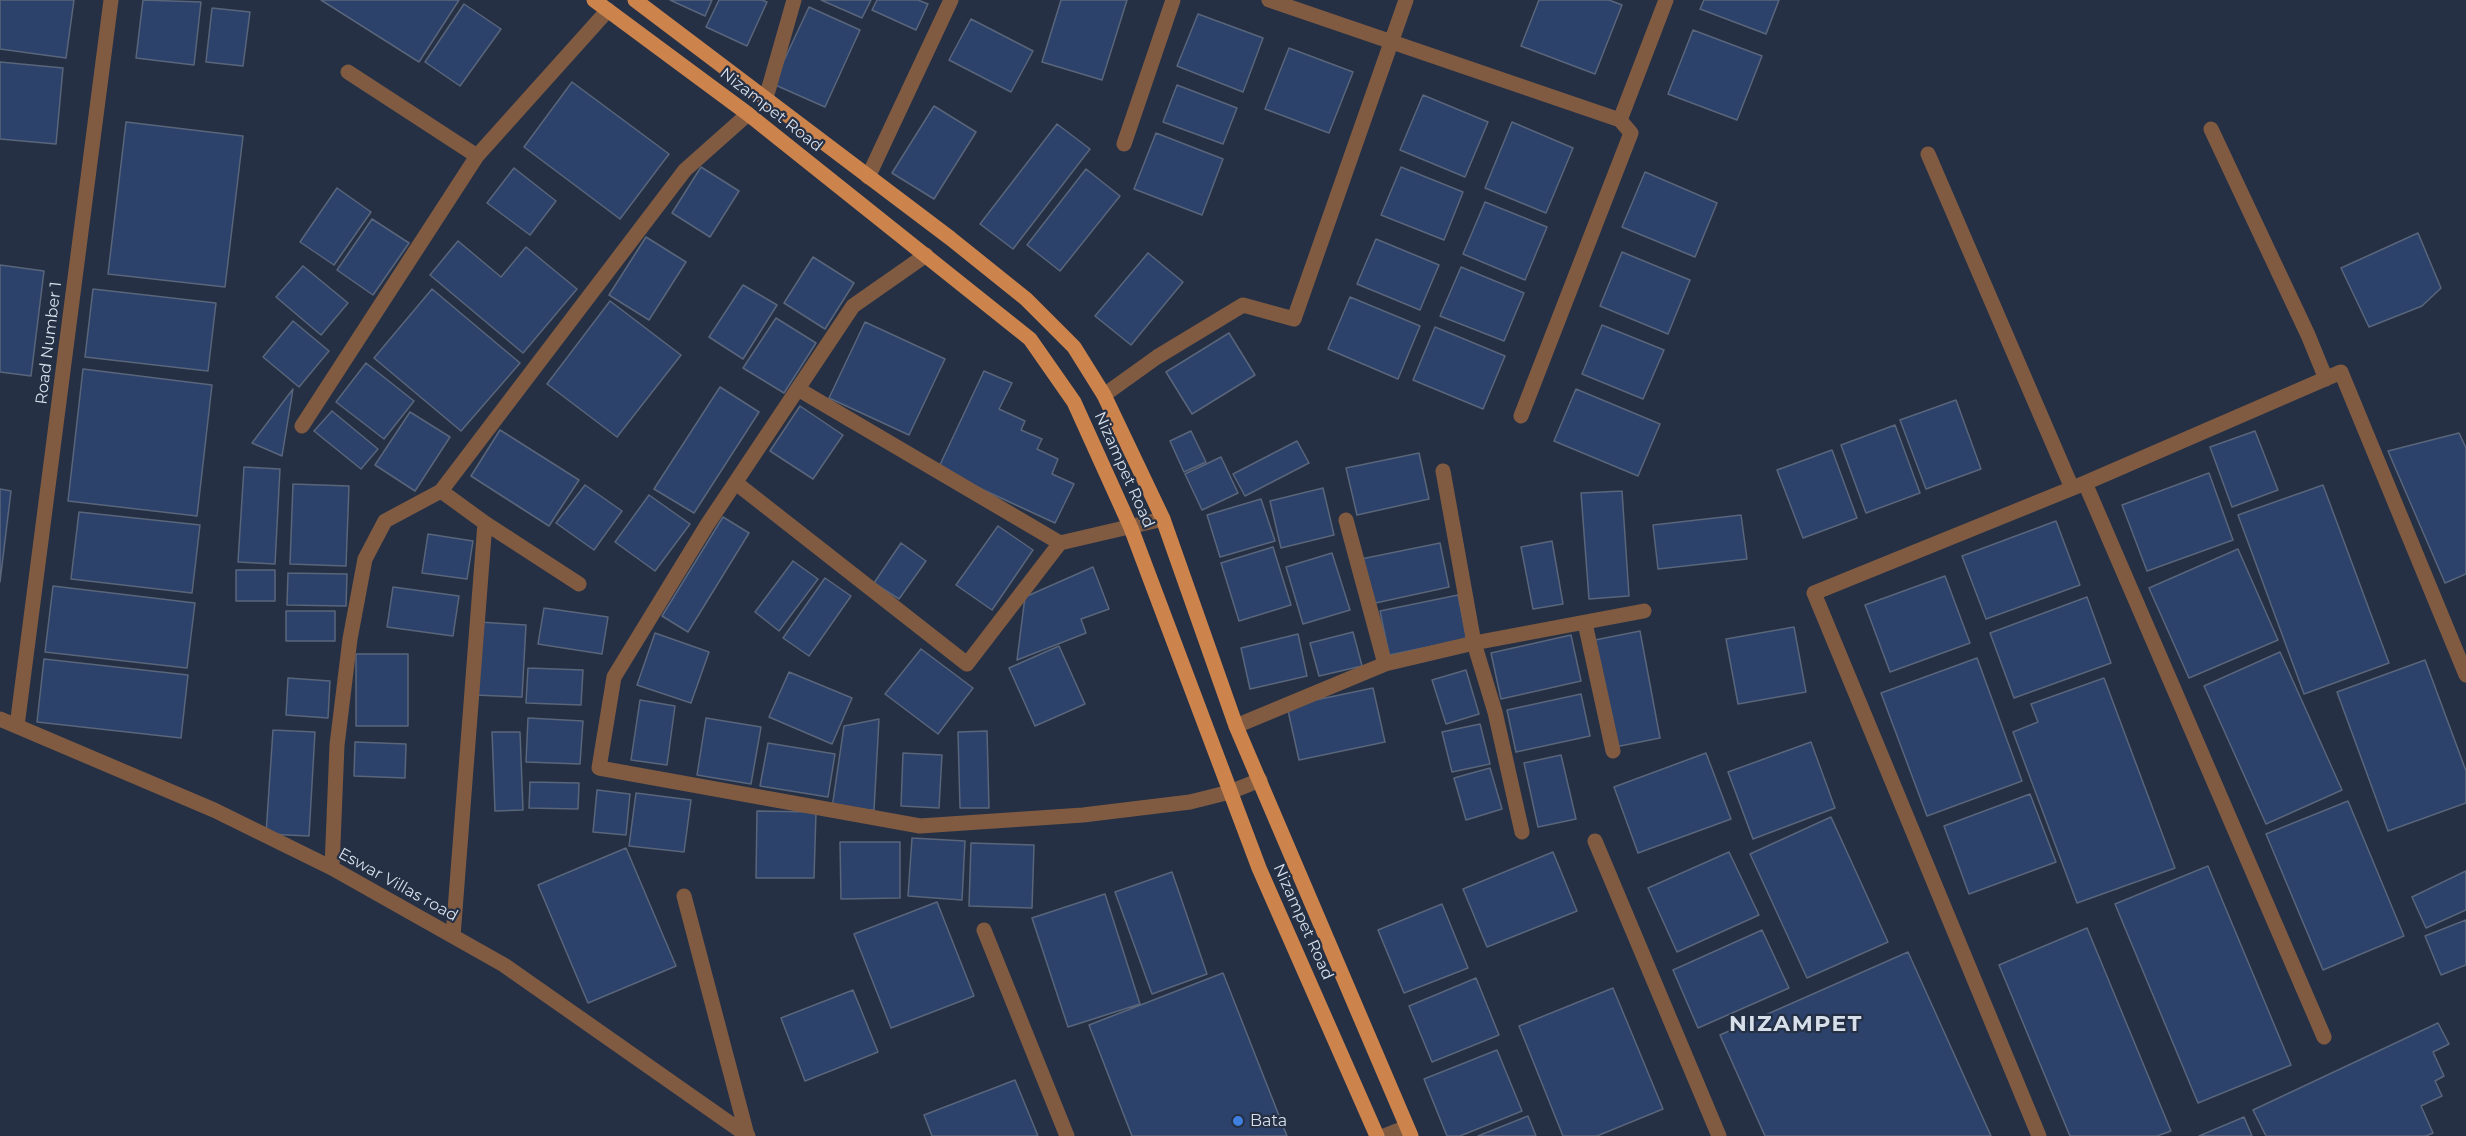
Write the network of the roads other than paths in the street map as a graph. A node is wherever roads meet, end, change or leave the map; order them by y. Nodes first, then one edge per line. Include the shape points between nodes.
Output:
1 (111, 0) edge
2 (594, 0) edge
3 (634, 0) edge
4 (794, 0) edge
5 (951, 0) edge
6 (1173, 0) edge
7 (1269, 0) edge
8 (1406, 0) edge
9 (1666, 0) edge
10 (608, 10) junction
11 (1390, 42) junction
12 (348, 72) dead end
13 (766, 98) junction
14 (748, 114) junction
15 (1620, 120) junction
16 (2211, 129) dead end
17 (1124, 144) dead end
18 (1928, 154) dead end
19 (477, 156) junction
20 (867, 177) junction
21 (926, 255) junction
22 (2326, 379) junction
23 (798, 389) junction
24 (1104, 395) junction
25 (1521, 416) dead end
26 (302, 426) dead end
27 (1443, 471) dead end
28 (736, 483) junction
29 (2079, 485) junction
30 (441, 491) junction
31 (1163, 519) junction
32 (1346, 520) dead end
33 (485, 523) junction
34 (1131, 528) junction
35 (1060, 543) junction
36 (579, 584) dead end
37 (1644, 612) dead end
38 (1585, 623) junction
39 (1474, 643) junction
40 (1385, 663) junction
41 (2466, 675) edge
42 (0, 719) edge
43 (17, 726) junction
44 (1236, 726) junction
45 (1613, 751) dead end
46 (1260, 780) junction
47 (1230, 792) junction
48 (1522, 832) dead end
49 (1595, 841) dead end
50 (332, 868) junction
51 (684, 896) dead end
52 (984, 930) dead end
53 (453, 936) junction
54 (2324, 1037) dead end
55 (1409, 1131) edge
56 (748, 1136) edge
57 (1068, 1136) edge
58 (1377, 1136) edge
59 (1384, 1136) edge
60 (1719, 1136) edge
61 (2039, 1136) edge

1 - 43 street, Road Number 1
2 - 10 main road, Nizampet Road
3 - 13 main road, Nizampet Road
4 - 13 street
5 - 20 street
6 - 17 street
7 - 11 street
8 - 11 street
9 - 15 street
10 - 14 main road, Nizampet Road
10 - 19 street
11 - 15 street
11 - 24 street via 1294,319 1243,305
12 - 19 street
13 - 20 main road, Nizampet Road
14 - 21 main road, Nizampet Road
14 - 30 street via 685,170
15 - 25 street via 1630,133
16 - 22 street
18 - 29 street
19 - 26 street
20 - 24 main road, Nizampet Road via 1026,299 1074,347
21 - 23 street via 853,306
21 - 34 main road, Nizampet Road via 1030,339 1074,402
22 - 29 street
22 - 41 street via 2341,372
23 - 28 street
23 - 35 street
24 - 31 main road, Nizampet Road
27 - 39 street
28 - 35 street via 967,664
28 - 47 street via 614,677 599,768 920,826 1083,815 1190,802
29 - 54 street
29 - 61 street via 1814,593
30 - 33 street
30 - 50 street via 385,521 365,559 350,639 338,745
31 - 34 street
31 - 44 main road, Nizampet Road
32 - 40 street
33 - 36 street
33 - 53 street
34 - 35 street
34 - 47 main road, Nizampet Road
37 - 38 street
38 - 39 street
38 - 45 street
39 - 40 street
39 - 48 street via 1496,712
40 - 44 street
42 - 43 street, Eswar Villas road
43 - 50 street, Eswar Villas road via 214,810
44 - 46 main road, Nizampet Road
46 - 47 street
46 - 55 main road, Nizampet Road
47 - 58 main road, Nizampet Road via 1259,868
49 - 60 street
50 - 53 street, Eswar Villas road
51 - 56 street
52 - 57 street
53 - 56 street, Eswar Villas road via 504,965
55 - 59 street

